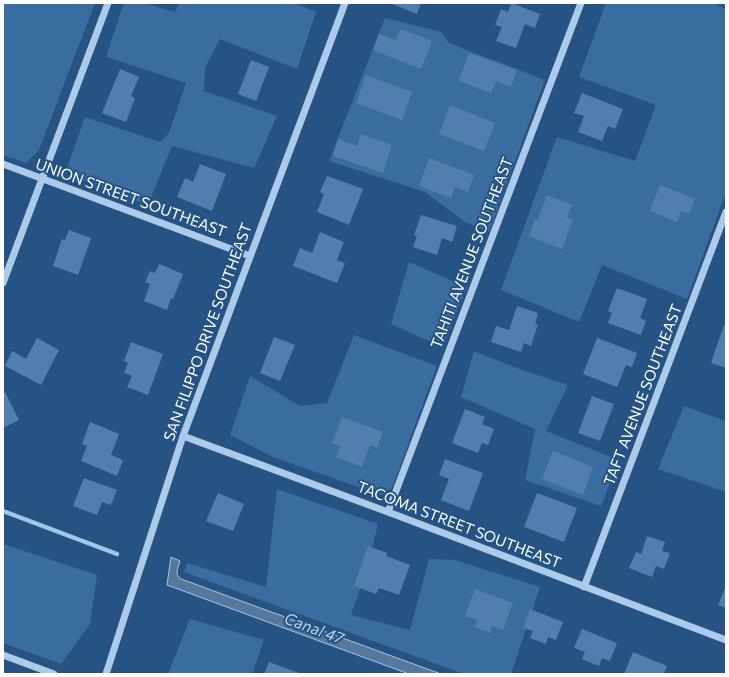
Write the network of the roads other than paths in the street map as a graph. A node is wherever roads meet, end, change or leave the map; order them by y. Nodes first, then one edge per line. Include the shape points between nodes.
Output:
1 (108, 3) edge
2 (345, 3) edge
3 (581, 3) edge
4 (3, 164) edge
5 (42, 179) junction
6 (726, 212) edge
7 (250, 256) junction
8 (3, 283) edge
9 (183, 436) junction
10 (388, 512) junction
11 (584, 587) junction
12 (726, 640) edge
13 (3, 655) edge
14 (54, 674) edge
15 (106, 674) edge

1 - 5 street
2 - 7 street, SAN FILIPPO DRIVE SOUTHEAST
3 - 10 street, TAHITI AVENUE SOUTHEAST
4 - 5 street, UNION STREET SOUTHEAST
5 - 7 street, UNION STREET SOUTHEAST
5 - 8 street
6 - 11 street, TAFT AVENUE SOUTHEAST
7 - 9 street, SAN FILIPPO DRIVE SOUTHEAST
9 - 10 street, TACOMA STREET SOUTHEAST
9 - 15 street, SAN FILIPPO DRIVE SOUTHEAST
10 - 11 street, TACOMA STREET SOUTHEAST
11 - 12 street, TACOMA STREET SOUTHEAST
13 - 14 street

